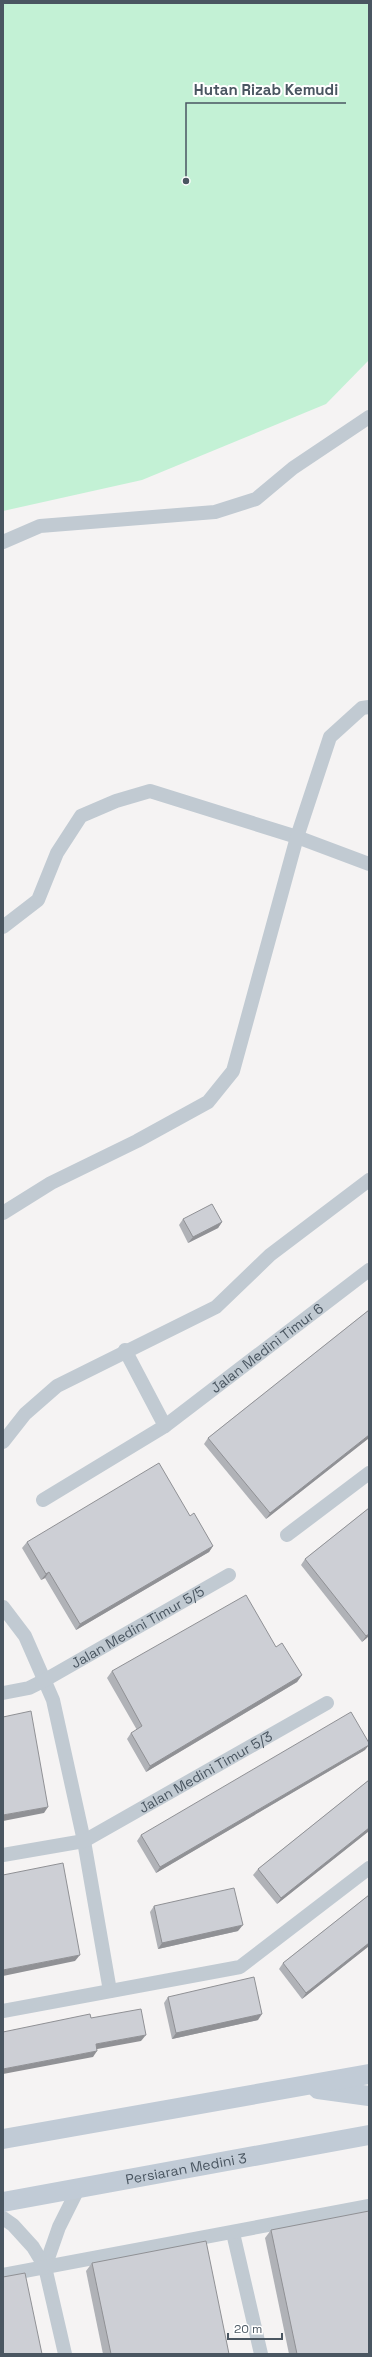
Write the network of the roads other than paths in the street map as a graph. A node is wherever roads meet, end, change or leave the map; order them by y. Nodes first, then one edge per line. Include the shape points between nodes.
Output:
1 (369, 417) edge
2 (3, 542) edge
3 (369, 707) edge
4 (297, 837) junction
5 (369, 864) edge
6 (3, 927) edge
7 (369, 1180) edge
8 (3, 1213) edge
9 (369, 1270) edge
10 (125, 1350) junction
11 (165, 1426) junction
12 (3, 1442) edge
13 (369, 1473) edge
14 (43, 1500) dead end
15 (288, 1535) dead end
16 (229, 1575) dead end
17 (3, 1607) edge
18 (45, 1680) junction
19 (3, 1693) edge
20 (327, 1703) dead end
21 (84, 1841) junction
22 (3, 1855) edge
23 (369, 1868) edge
24 (110, 1991) junction
25 (3, 2011) edge
26 (369, 2074) edge
27 (300, 2086) junction
28 (369, 2096) edge
29 (369, 2135) edge
30 (3, 2139) edge
31 (78, 2189) junction
32 (3, 2202) edge
33 (369, 2206) edge
34 (3, 2218) edge
35 (233, 2233) junction
36 (45, 2267) junction
37 (3, 2275) edge
38 (65, 2354) edge
39 (261, 2354) edge

1 - 2 street via 292,468 256,499 215,512 40,526
3 - 4 street via 362,708 330,737
4 - 5 street
4 - 6 street via 150,791 116,801 81,816 57,853 38,900
4 - 8 street via 233,1071 208,1102 137,1141 51,1183
7 - 10 street via 270,1255 216,1306
9 - 11 street, Jalan Medini Timur 6
10 - 11 street
10 - 12 street via 57,1386 25,1414
11 - 14 street, Jalan Medini Timur 6
13 - 15 street
16 - 18 street, Jalan Medini Timur 5/5
17 - 18 street via 25,1636
18 - 19 street, Jalan Medini Timur 5/5 via 29,1688
18 - 21 street via 53,1700
20 - 21 street, Jalan Medini Timur 5/3
21 - 22 street, Jalan Medini Timur 5/3
21 - 24 street
23 - 24 street via 240,1967
24 - 25 street
26 - 27 street
27 - 28 street
27 - 30 street
29 - 31 street, Persiaran Medini 3
31 - 32 street, Persiaran Medini 3
31 - 36 street via 59,2227
33 - 35 street
34 - 36 street via 13,2225 33,2248
35 - 36 street
35 - 39 street
36 - 37 street
36 - 38 street

